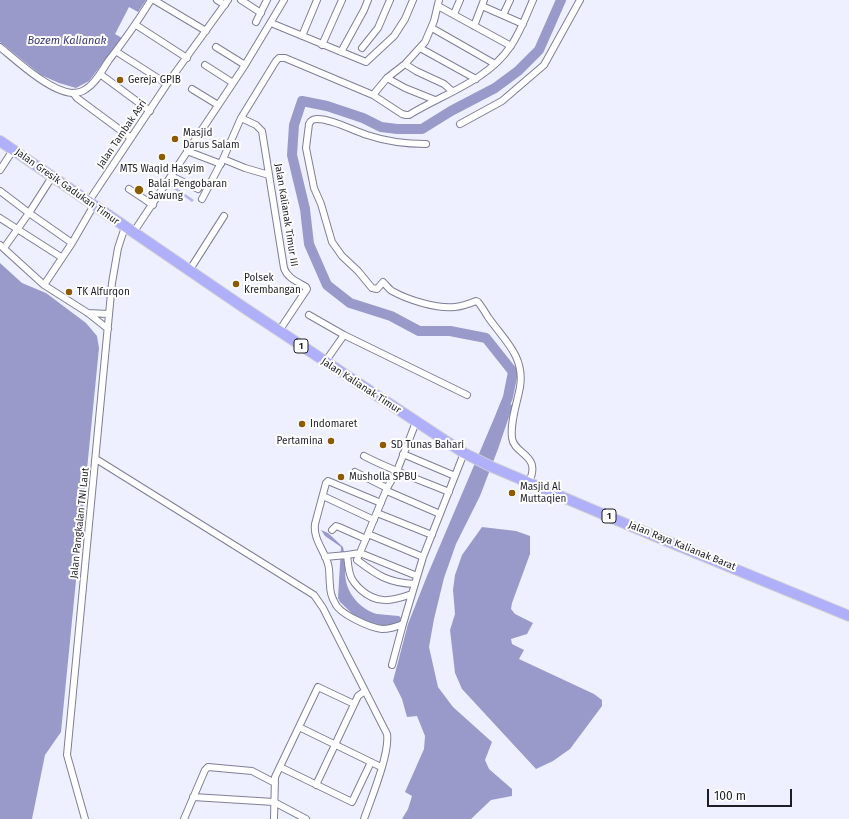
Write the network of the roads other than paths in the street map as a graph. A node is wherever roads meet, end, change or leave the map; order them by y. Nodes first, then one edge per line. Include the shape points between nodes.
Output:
1 (152, 0) edge
2 (217, 0) edge
3 (241, 0) edge
4 (267, 0) edge
5 (284, 0) edge
6 (317, 0) edge
7 (342, 0) edge
8 (368, 0) edge
9 (390, 0) edge
10 (413, 0) edge
11 (460, 0) edge
12 (510, 0) edge
13 (533, 0) edge
14 (580, 0) edge
15 (226, 3) edge
16 (439, 3) edge
17 (483, 3) edge
18 (261, 13) junction
19 (454, 14) junction
20 (503, 15) junction
21 (256, 22) dead end
22 (271, 23) junction
23 (523, 24) junction
24 (136, 25) junction
25 (474, 26) junction
26 (432, 28) junction
27 (206, 31) junction
28 (302, 36) junction
29 (322, 44) junction
30 (511, 46) junction
31 (0, 47) edge
32 (216, 47) dead end
33 (362, 48) dead end
34 (420, 48) junction
35 (117, 52) junction
36 (342, 52) junction
37 (187, 58) junction
38 (405, 64) junction
39 (496, 64) junction
40 (205, 65) dead end
41 (245, 65) junction
42 (100, 74) junction
43 (387, 78) junction
44 (476, 79) junction
45 (233, 83) junction
46 (167, 84) junction
47 (192, 89) dead end
48 (452, 91) junction
49 (73, 93) junction
50 (373, 95) junction
51 (435, 100) junction
52 (218, 106) junction
53 (150, 111) junction
54 (241, 118) junction
55 (460, 124) dead end
56 (131, 138) junction
57 (0, 141) edge
58 (426, 144) dead end
59 (13, 150) junction
60 (187, 151) junction
61 (222, 162) junction
62 (0, 170) edge
63 (269, 175) junction
64 (171, 176) junction
65 (52, 177) junction
66 (129, 189) dead end
67 (198, 189) dead end
68 (0, 191) edge
69 (202, 199) dead end
70 (91, 203) junction
71 (152, 205) junction
72 (29, 213) junction
73 (224, 216) dead end
74 (0, 218) edge
75 (18, 229) junction
76 (129, 230) junction
77 (72, 243) junction
78 (2, 247) edge
79 (62, 258) junction
80 (189, 271) junction
81 (44, 285) junction
82 (88, 313) junction
83 (109, 314) junction
84 (309, 315) dead end
85 (108, 329) junction
86 (279, 332) junction
87 (344, 335) junction
88 (325, 362) junction
89 (467, 396) dead end
90 (416, 422) junction
91 (404, 454) junction
92 (467, 455) junction
93 (364, 456) dead end
94 (96, 459) junction
95 (492, 467) joint
96 (397, 471) junction
97 (355, 472) dead end
98 (455, 476) junction
99 (529, 482) junction
100 (387, 490) junction
101 (449, 492) junction
102 (323, 496) junction
103 (381, 503) junction
104 (377, 512) junction
105 (440, 514) junction
106 (374, 520) junction
107 (332, 530) dead end
108 (432, 535) junction
109 (367, 537) junction
110 (360, 553) junction
111 (346, 555) junction
112 (325, 557) junction
113 (423, 557) junction
114 (417, 576) junction
115 (415, 584) junction
116 (412, 594) junction
117 (849, 616) edge
118 (403, 624) junction
119 (392, 665) dead end
120 (365, 691) junction
121 (354, 704) junction
122 (299, 727) junction
123 (335, 744) junction
124 (371, 762) junction
125 (280, 767) junction
126 (381, 767) junction
127 (275, 783) junction
128 (316, 785) junction
129 (193, 797) junction
130 (274, 802) junction
131 (85, 819) edge
132 (184, 819) edge
133 (274, 819) edge
134 (306, 819) edge
135 (364, 819) edge

1 - 24 street
1 - 27 street
2 - 15 street
3 - 18 street
4 - 18 street
5 - 22 street, Jalan Pangkalan TNI Laut
6 - 28 street
7 - 29 street
8 - 36 street
9 - 33 street via 378,28
10 - 36 street via 394,36 366,62
11 - 19 street
12 - 20 street
13 - 23 street
14 - 55 street via 544,65 502,101
15 - 27 street, Jalan Tambak Asri
16 - 19 street
16 - 26 street
17 - 20 street
17 - 25 street
18 - 21 street
19 - 25 street
20 - 23 street
22 - 28 street
22 - 41 street, Jalan Pangkalan TNI Laut
23 - 30 street
24 - 35 street
24 - 37 street
25 - 30 street
26 - 34 street
26 - 39 street
27 - 37 street, Jalan Tambak Asri
28 - 29 street
29 - 36 street
30 - 39 street
31 - 49 street via 38,78 58,89
32 - 41 street
34 - 38 street
34 - 44 street
35 - 42 street
35 - 46 street
37 - 46 street, Jalan Tambak Asri
38 - 43 street
38 - 48 street via 444,84
39 - 44 street
40 - 45 street
41 - 45 street, Jalan Pangkalan TNI Laut
42 - 49 street via 87,89
42 - 53 street
43 - 50 street
43 - 51 street
44 - 48 street
45 - 52 street, Jalan Pangkalan TNI Laut
46 - 53 street, Jalan Tambak Asri
47 - 52 street
48 - 51 street
49 - 56 street
50 - 51 street via 406,115
50 - 54 street via 282,58 276,61
52 - 60 street, Jalan Pangkalan TNI Laut
53 - 56 street, Jalan Tambak Asri
54 - 61 street
54 - 63 street, Jalan Kalianak Timur III via 262,131
56 - 70 street, Jalan Tambak Asri
57 - 59 highway, Jalan Gresik Gadukan Timur / 1
58 - 99 street via 379,138 314,119 309,124 306,148 314,188 332,242 372,288 377,289 383,282 391,290 409,298 444,307 455,307 476,301 512,348 520,365 520,385 512,426 512,440 531,463 533,470
59 - 62 street
59 - 65 highway, Jalan Gresik Gadukan Timur / 1
60 - 61 street
60 - 64 street, Jalan Pangkalan TNI Laut
61 - 63 street
61 - 69 street
63 - 86 street, Jalan Kalianak Timur III via 284,268 289,276 307,289
64 - 67 street
64 - 71 street, Jalan Pangkalan TNI Laut
65 - 70 highway, Jalan Gresik Gadukan Timur / 1
65 - 72 street
66 - 71 street
68 - 72 street
70 - 76 highway, Jalan Gresik Gadukan Timur / 1
70 - 77 street, Jalan Tambak Asri
71 - 76 street, Jalan Pangkalan TNI Laut
72 - 75 street
72 - 77 street
73 - 80 street
74 - 75 street
75 - 78 street
75 - 79 street
76 - 80 highway, Jalan Kalianak Timur / 1
76 - 83 street, Jalan Pangkalan TNI Laut via 118,248
77 - 79 street, Jalan Tambak Asri
78 - 81 street
79 - 81 street, Jalan Tambak Asri
80 - 86 highway, Jalan Kalianak Timur / 1
81 - 82 street
82 - 83 street
82 - 85 street
83 - 85 street, Jalan Pangkalan TNI Laut
84 - 87 street
85 - 94 street, Jalan Pangkalan TNI Laut
86 - 88 highway, Jalan Kalianak Timur / 1
87 - 88 street
87 - 89 street
88 - 90 highway, Jalan Kalianak Timur / 1
90 - 91 street
90 - 92 highway, Jalan Kalianak Timur / 1
91 - 96 street
91 - 98 street
92 - 95 highway, Jalan Kalianak Timur / 1
92 - 98 street
93 - 96 street
94 - 120 street via 314,595
94 - 131 street, Jalan Pangkalan TNI Laut via 67,755
95 - 99 highway, Jalan Raya Kalianak Barat / 1
96 - 100 street
96 - 101 street
97 - 100 street
98 - 101 street
99 - 117 highway, Jalan Raya Kalianak Barat / 1
100 - 103 street
100 - 105 street
101 - 105 street
102 - 103 street via 327,481 332,481
102 - 106 street
102 - 112 street via 314,530
103 - 104 street
104 - 106 street
104 - 108 street
105 - 108 street
106 - 109 street
107 - 109 street via 336,526
108 - 113 street
109 - 110 street
109 - 113 street
110 - 111 street
110 - 114 street
110 - 115 street via 357,560 370,570 392,581
111 - 112 street
111 - 116 street via 350,576 370,597 385,600
112 - 118 street via 329,565 330,587 336,606 365,625 381,629
113 - 114 street
114 - 115 street
115 - 116 street
116 - 118 street
118 - 119 street
120 - 121 street via 358,696
120 - 126 street via 387,734
121 - 122 street via 318,687
121 - 123 street
122 - 123 street
122 - 125 street
123 - 124 street
123 - 128 street
124 - 126 street
124 - 128 street via 352,802
125 - 127 street
125 - 128 street
126 - 135 street
127 - 129 street via 252,771 208,767
127 - 130 street
129 - 130 street
129 - 132 street
130 - 133 street
130 - 134 street

